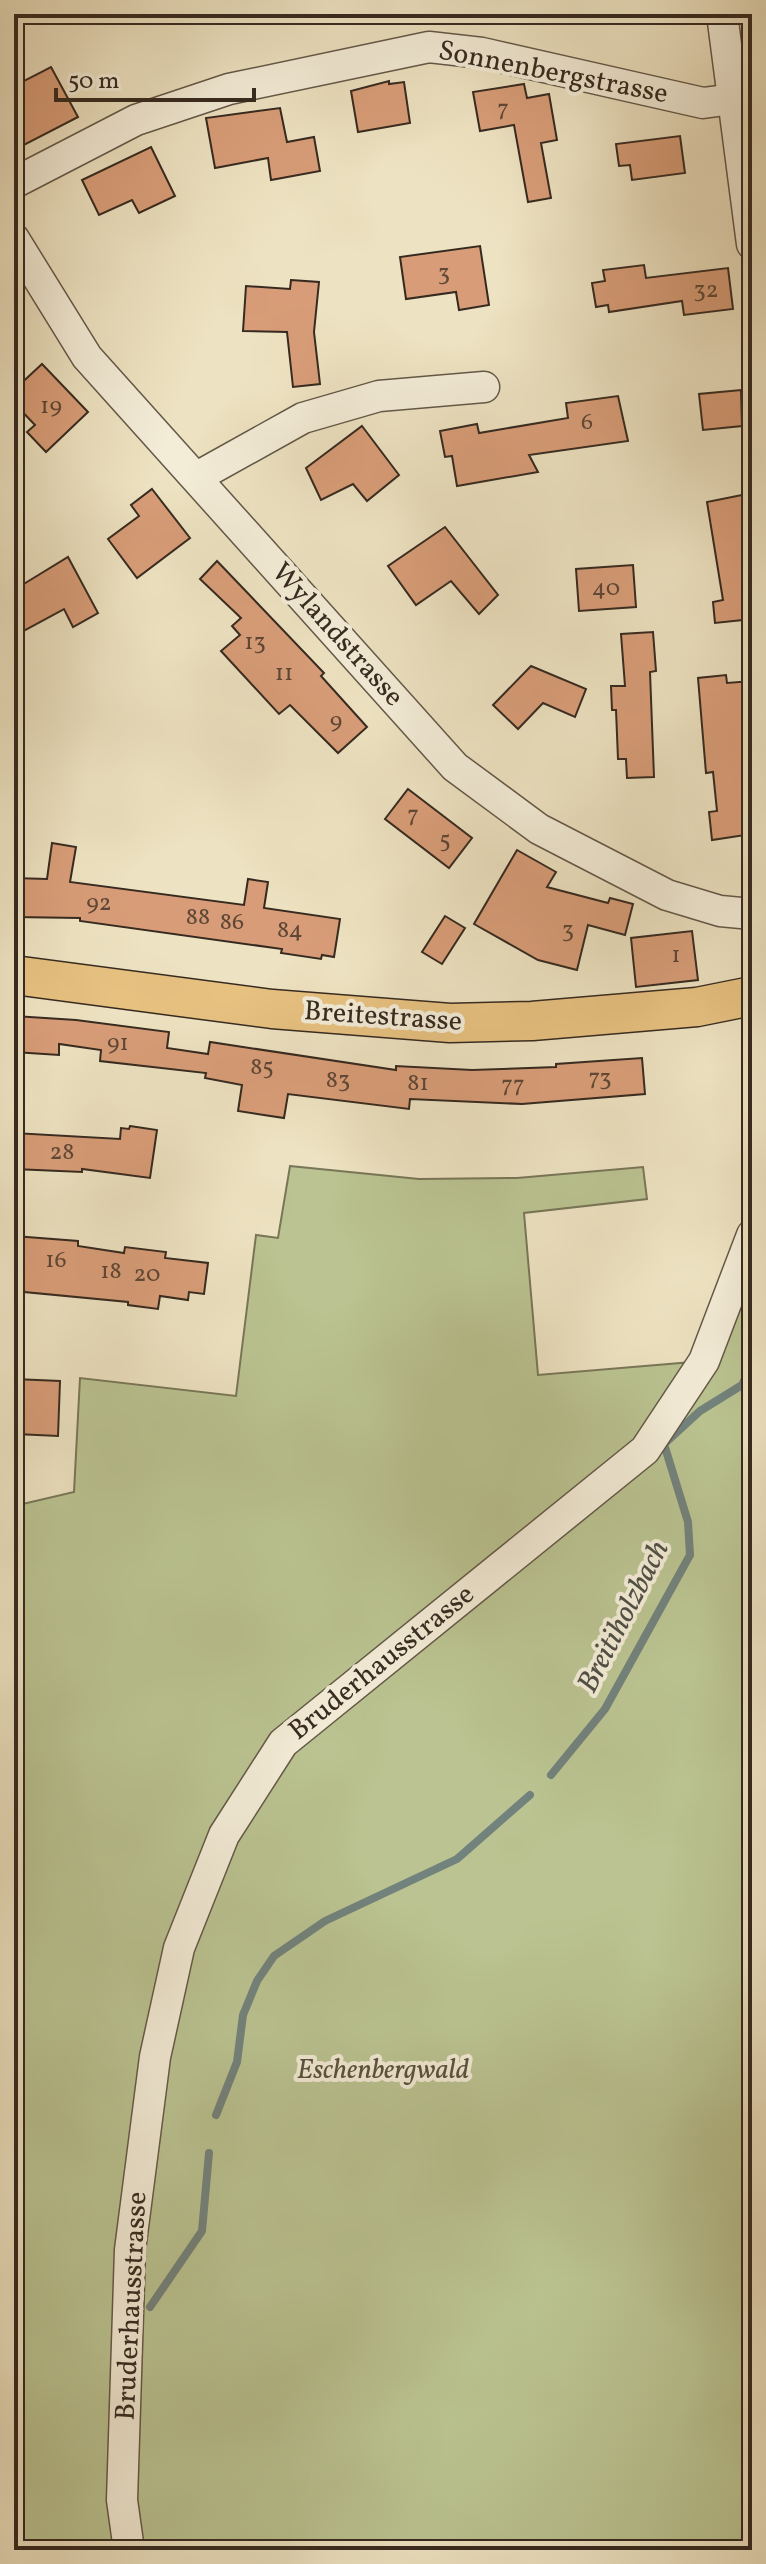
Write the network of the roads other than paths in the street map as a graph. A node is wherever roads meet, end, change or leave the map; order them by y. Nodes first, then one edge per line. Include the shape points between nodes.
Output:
1 (722, 14) edge
2 (733, 99) junction
3 (14, 183) edge
4 (14, 239) edge
5 (752, 244) edge
6 (484, 387) dead end
7 (197, 477) junction
8 (752, 914) edge
9 (14, 975) edge
10 (752, 996) edge
11 (752, 1235) edge
12 (129, 2550) edge

1 - 2 street
2 - 3 street, Sonnenbergstrasse via 703,103 482,53 429,47 229,89 136,120
2 - 5 street
4 - 7 street, Wylandstrasse via 87,357
6 - 7 street via 379,396 303,418
7 - 8 street, Wylandstrasse via 455,767 539,829 667,895 720,911
9 - 10 main road, Breitestrasse via 272,1009 450,1023 682,1009
11 - 12 street, Bruderhausstrasse via 704,1361 645,1450 283,1743 224,1835 179,1948 155,2057 130,2250 122,2500

